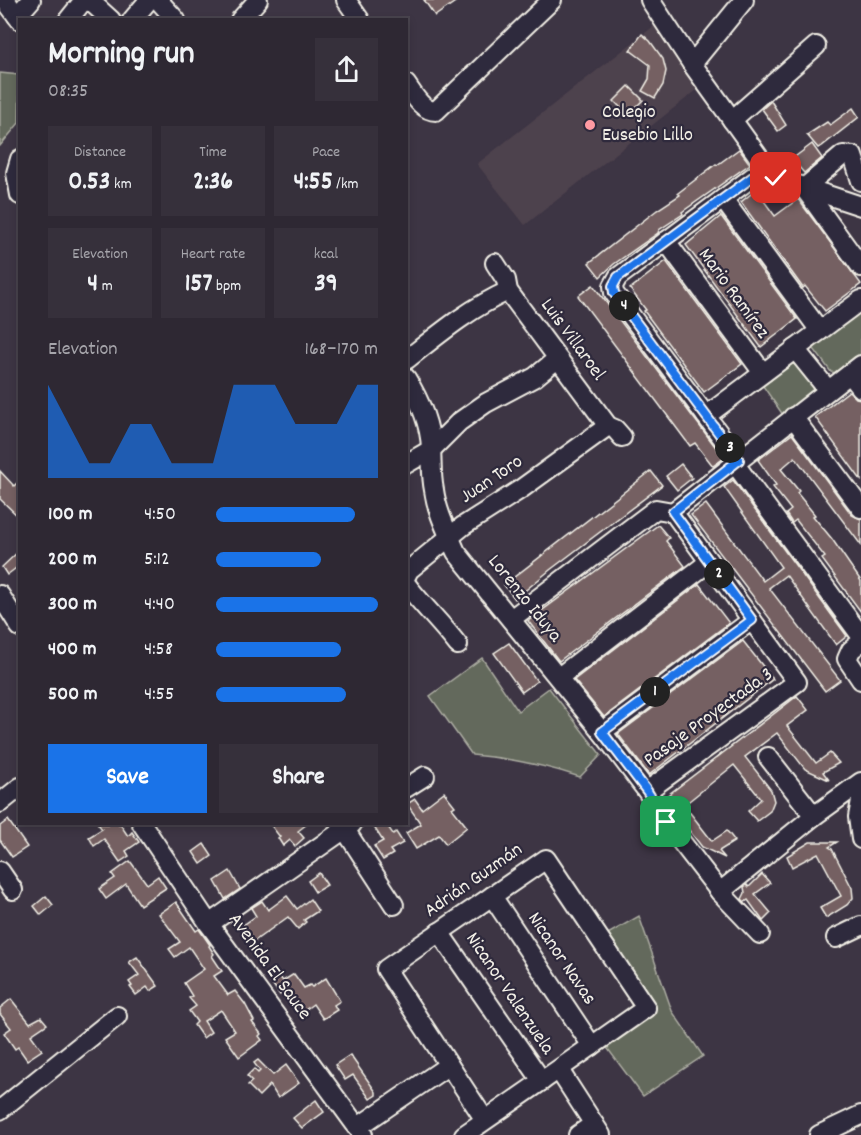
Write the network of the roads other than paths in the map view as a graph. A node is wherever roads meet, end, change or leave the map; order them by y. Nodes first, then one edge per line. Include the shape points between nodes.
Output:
1 (5, 0) edge
2 (31, 0) edge
3 (346, 0) edge
4 (552, 0) edge
5 (650, 0) edge
6 (744, 0) edge
7 (82, 9) edge
8 (147, 9) edge
9 (18, 18) edge
10 (106, 18) edge
11 (171, 18) edge
12 (359, 18) edge
13 (816, 46) dead end
14 (692, 64) junction
15 (411, 90) edge
16 (732, 120) junction
17 (18, 166) edge
18 (766, 167) junction
19 (861, 181) edge
20 (18, 184) edge
21 (804, 188) junction
22 (723, 199) junction
23 (861, 206) edge
24 (666, 241) junction
25 (495, 263) dead end
26 (861, 267) edge
27 (508, 291) junction
28 (861, 300) edge
29 (820, 331) junction
30 (795, 349) junction
31 (408, 358) edge
32 (557, 359) junction
33 (763, 373) junction
34 (857, 376) edge
35 (408, 381) edge
36 (828, 390) junction
37 (706, 416) junction
38 (794, 417) junction
39 (615, 431) joint
40 (432, 449) junction
41 (737, 462) junction
42 (408, 463) edge
43 (861, 507) edge
44 (673, 512) junction
45 (450, 537) junction
46 (710, 562) junction
47 (408, 572) edge
48 (408, 587) edge
49 (0, 595) edge
50 (511, 619) junction
51 (752, 620) junction
52 (18, 624) edge
53 (861, 636) edge
54 (861, 642) edge
55 (458, 645) dead end
56 (559, 677) junction
57 (861, 680) edge
58 (602, 732) junction
59 (768, 757) dead end
60 (425, 776) dead end
61 (861, 782) edge
62 (408, 787) edge
63 (18, 789) edge
64 (647, 791) junction
65 (861, 800) edge
66 (0, 803) edge
67 (814, 816) junction
68 (143, 825) edge
69 (348, 826) edge
70 (861, 839) edge
71 (0, 871) edge
72 (13, 890) dead end
73 (720, 892) junction
74 (492, 896) junction
75 (394, 905) dead end
76 (208, 924) junction
77 (861, 926) edge
78 (440, 932) junction
79 (760, 934) dead end
80 (836, 938) dead end
81 (117, 1016) dead end
82 (592, 1046) junction
83 (448, 1065) junction
84 (559, 1070) junction
85 (542, 1082) junction
86 (0, 1110) edge
87 (861, 1116) edge
88 (485, 1120) junction
89 (598, 1130) edge
90 (360, 1131) edge
91 (831, 1133) edge
92 (464, 1135) edge
93 (578, 1135) edge

1 - 9 street
2 - 9 street
3 - 12 street
4 - 15 street via 436,111 429,111
5 - 14 street
6 - 14 street
7 - 10 street
8 - 11 street
13 - 16 street
14 - 16 street
16 - 18 street
17 - 20 street
18 - 21 street via 776,178
18 - 22 street
19 - 21 street via 853,156 843,155
21 - 23 street
21 - 26 street
22 - 24 street
22 - 29 street
24 - 33 street, Mario Ramírez
24 - 37 street via 618,277 614,293
25 - 27 street, Luis Villaroel
27 - 31 street via 455,321
27 - 32 street, Luis Villaroel
28 - 29 street
29 - 30 street
30 - 33 street
30 - 36 street
32 - 39 street, Luis Villaroel
32 - 40 street via 535,377 459,422
33 - 37 street
34 - 36 street
35 - 40 street, Lorenzo Iduya via 425,418
36 - 38 street
37 - 41 street
38 - 41 street
38 - 43 street
39 - 45 street, Juan Toro
40 - 42 street
40 - 45 street, Lorenzo Iduya via 434,491
41 - 44 street
41 - 53 street
44 - 46 street
44 - 50 street via 656,509
45 - 47 street, Juan Toro
45 - 50 street, Lorenzo Iduya via 456,552
46 - 51 street
46 - 56 street
48 - 55 street
49 - 52 street
50 - 56 street, Lorenzo Iduya
51 - 58 street
51 - 64 street, Pasaje Proyectada 3 via 797,682
54 - 57 street via 847,659
56 - 58 street, Lorenzo Iduya
58 - 64 street, Lorenzo Iduya
59 - 67 street
60 - 62 street
61 - 67 street
63 - 66 street
64 - 73 street, Lorenzo Iduya
65 - 70 street
67 - 73 street
68 - 76 street, Avenida El Sauce
69 - 75 street
69 - 76 street
71 - 72 street
73 - 79 street, Lorenzo Iduya
74 - 78 street, Adrián Guzmán
74 - 82 street, Nicanor Navas
74 - 82 street, Adrián Guzmán via 546,859 613,957 646,1008
76 - 90 street, Avenida El Sauce
77 - 80 street
78 - 83 street, Adrián Guzmán via 386,969
78 - 85 street, Nicanor Valenzuela
81 - 86 street
82 - 84 street, Adrián Guzmán
83 - 88 street, Adrián Guzmán
83 - 90 street
84 - 85 street, Adrián Guzmán
84 - 89 street
85 - 88 street, Adrián Guzmán
87 - 91 street
88 - 92 street, Adrián Guzmán
89 - 93 street

